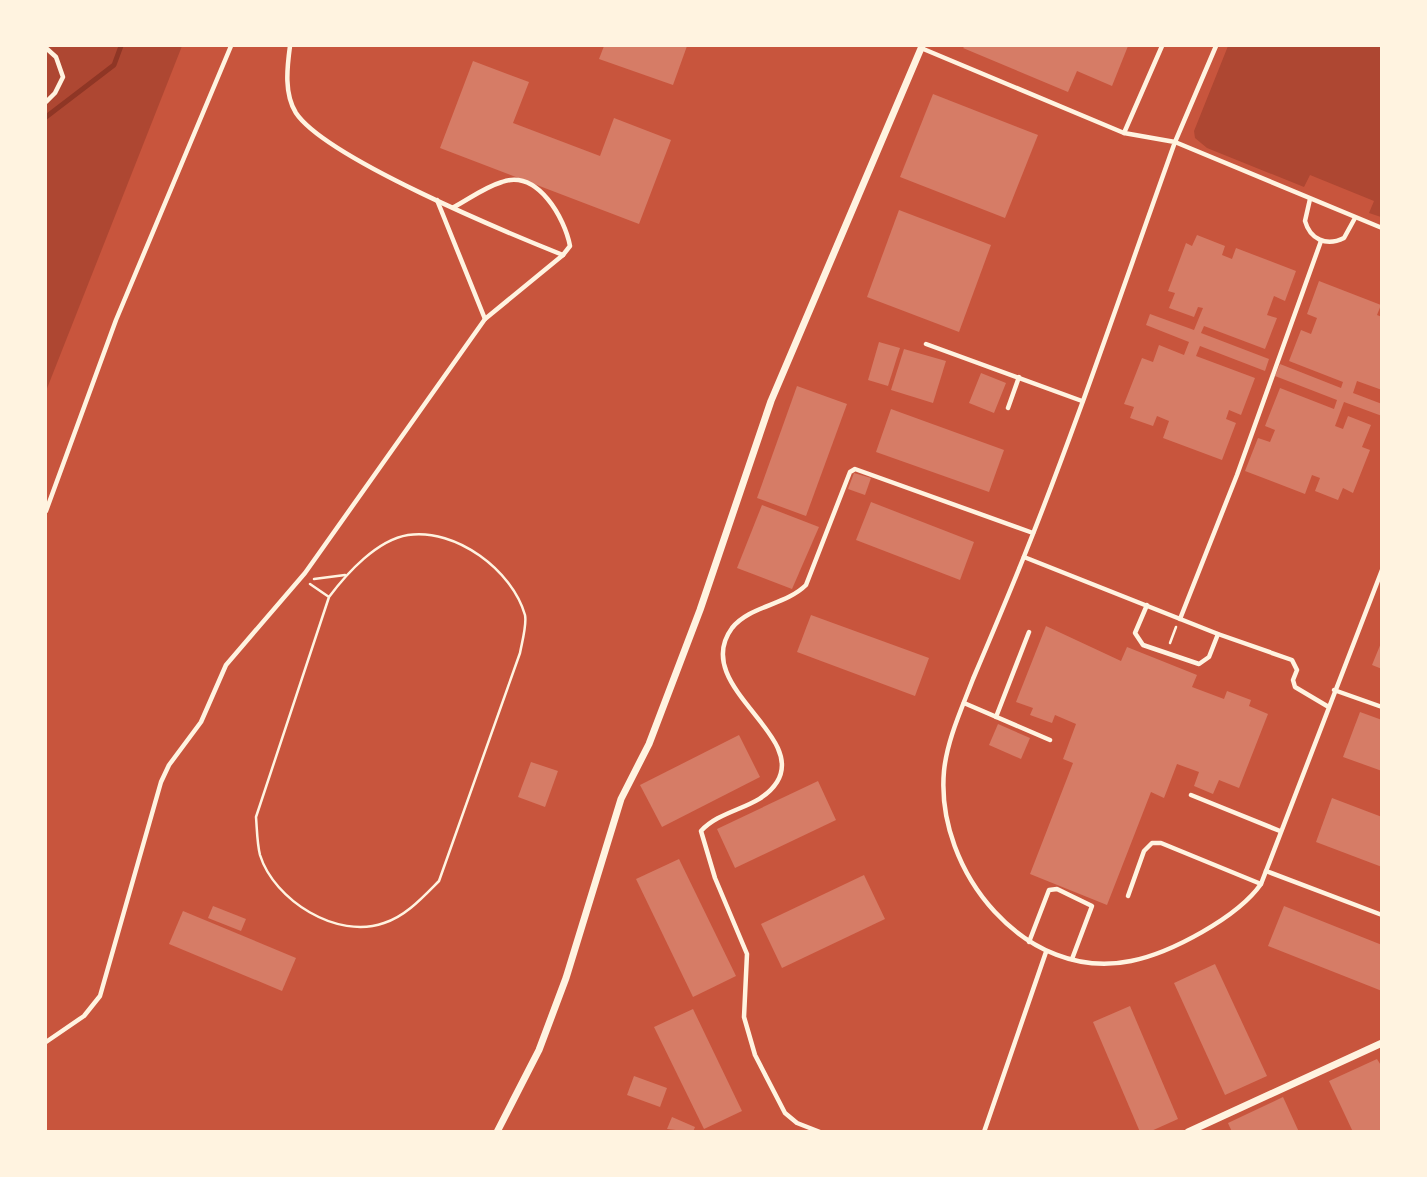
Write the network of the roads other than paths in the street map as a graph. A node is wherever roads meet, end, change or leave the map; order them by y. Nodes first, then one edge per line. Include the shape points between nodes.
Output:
1 (231, 46) edge
2 (290, 46) edge
3 (1163, 46) edge
4 (1216, 46) edge
5 (921, 47) edge
6 (46, 48) edge
7 (46, 102) edge
8 (1125, 133) junction
9 (1175, 142) junction
10 (437, 199) junction
11 (1310, 199) junction
12 (454, 207) junction
13 (1355, 218) junction
14 (1381, 228) edge
15 (1321, 241) junction
16 (564, 256) junction
17 (485, 319) junction
18 (926, 344) dead end
19 (1020, 377) junction
20 (1082, 401) junction
21 (1008, 408) dead end
22 (46, 511) edge
23 (1033, 533) junction
24 (1024, 557) junction
25 (1381, 570) edge
26 (1147, 605) junction
27 (1180, 619) junction
28 (1029, 632) dead end
29 (1218, 635) junction
30 (1334, 690) junction
31 (964, 703) junction
32 (1327, 706) junction
33 (1381, 707) edge
34 (996, 717) junction
35 (1050, 740) dead end
36 (1191, 795) dead end
37 (1280, 831) junction
38 (1266, 871) junction
39 (1261, 884) junction
40 (1128, 896) dead end
41 (1381, 915) edge
42 (1028, 942) junction
43 (1046, 952) junction
44 (1072, 960) junction
45 (46, 1042) edge
46 (1381, 1043) edge
47 (497, 1132) edge
48 (820, 1132) edge
49 (984, 1132) edge
50 (1188, 1132) edge

1 - 22 lane via 116,320
2 - 10 lane via 288,96 308,127 368,165
3 - 8 lane
4 - 9 lane
5 - 8 lane
5 - 47 street via 771,401 700,610 649,744 621,799 566,978 538,1050
6 - 7 lane via 56,57 63,77
8 - 9 lane
9 - 11 lane
9 - 20 lane
10 - 12 lane
10 - 17 lane
11 - 13 lane
11 - 15 lane via 1304,221 1313,237
12 - 16 lane
12 - 16 lane via 505,180 537,189 566,228 570,246
13 - 14 lane
13 - 15 lane via 1344,238
15 - 27 lane
16 - 17 lane
17 - 45 lane via 304,573 226,665 201,722 161,782 100,996 84,1016
18 - 19 lane
19 - 20 lane
19 - 21 lane
20 - 23 lane
23 - 24 lane
23 - 48 lane via 855,469 806,585 741,620 725,641 726,673 775,743 782,768 777,782 758,800 709,823 701,831 703,842 747,954 744,1017 755,1055 785,1113
24 - 26 lane
24 - 31 lane
25 - 30 lane
26 - 27 lane
26 - 29 lane via 1135,633 1137,641 1199,664 1209,657
27 - 29 lane
28 - 34 lane
29 - 32 lane via 1292,660 1297,670 1295,687
30 - 32 lane
30 - 33 lane
31 - 34 lane
31 - 42 lane via 944,769 944,810 956,850 988,906
32 - 37 lane
34 - 35 lane
36 - 37 lane
37 - 38 lane
38 - 39 lane
38 - 41 lane
39 - 40 lane via 1161,843 1144,851
39 - 44 lane via 1234,913 1138,960 1111,965
42 - 43 lane
42 - 44 lane via 1049,890 1057,889 1092,906
43 - 44 lane
43 - 49 lane
46 - 50 street

